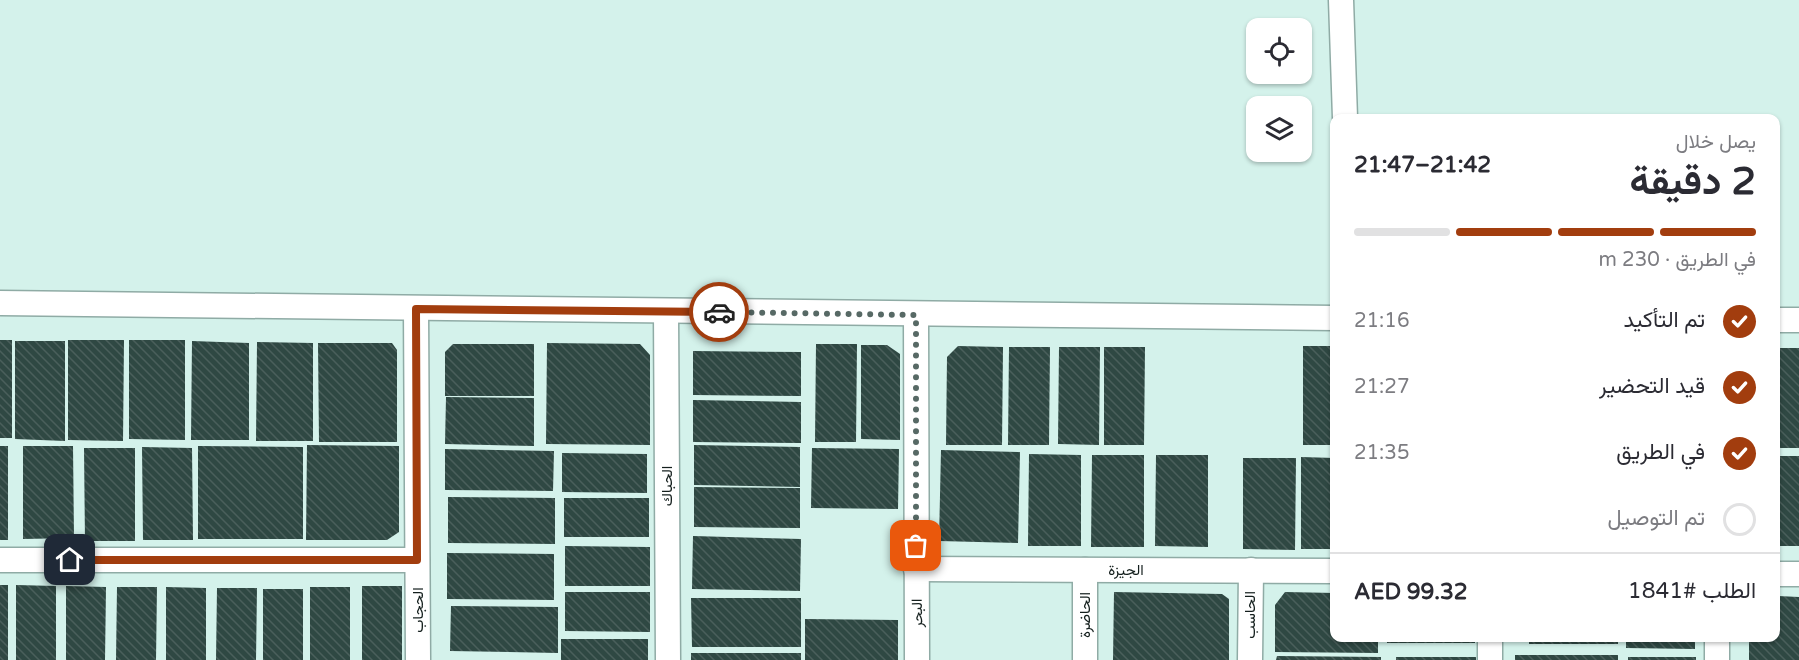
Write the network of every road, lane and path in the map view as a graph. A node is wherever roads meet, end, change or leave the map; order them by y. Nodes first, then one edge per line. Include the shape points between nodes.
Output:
1 (1341, 0) edge
2 (1345, 114) edge
3 (0, 303) edge
4 (416, 309) junction
5 (666, 312) junction
6 (916, 315) junction
7 (1330, 318) edge
8 (1780, 320) edge
9 (1799, 320) edge
10 (0, 560) edge
11 (417, 560) junction
12 (916, 569) junction
13 (1085, 570) junction
14 (1251, 570) junction
15 (1330, 571) edge
16 (1780, 574) edge
17 (1799, 574) edge
18 (1490, 642) edge
19 (1717, 642) edge
20 (418, 660) edge
21 (668, 660) edge
22 (917, 660) edge
23 (1085, 660) edge
24 (1250, 660) edge
25 (1490, 660) edge
26 (1717, 660) edge

1 - 2 street
3 - 4 street
4 - 5 street
4 - 11 street, الحجاب
5 - 6 street
5 - 21 street, الحباك
6 - 7 street
6 - 12 street, البحر
8 - 9 street
10 - 11 street
11 - 20 street, الحجاب
12 - 13 street, الجيزة
12 - 22 street, البحر
13 - 14 street, الجيزة
13 - 23 street, الحاضرة
14 - 15 street, الجيزة
14 - 24 street, الحاسب
16 - 17 street
18 - 25 street
19 - 26 street

